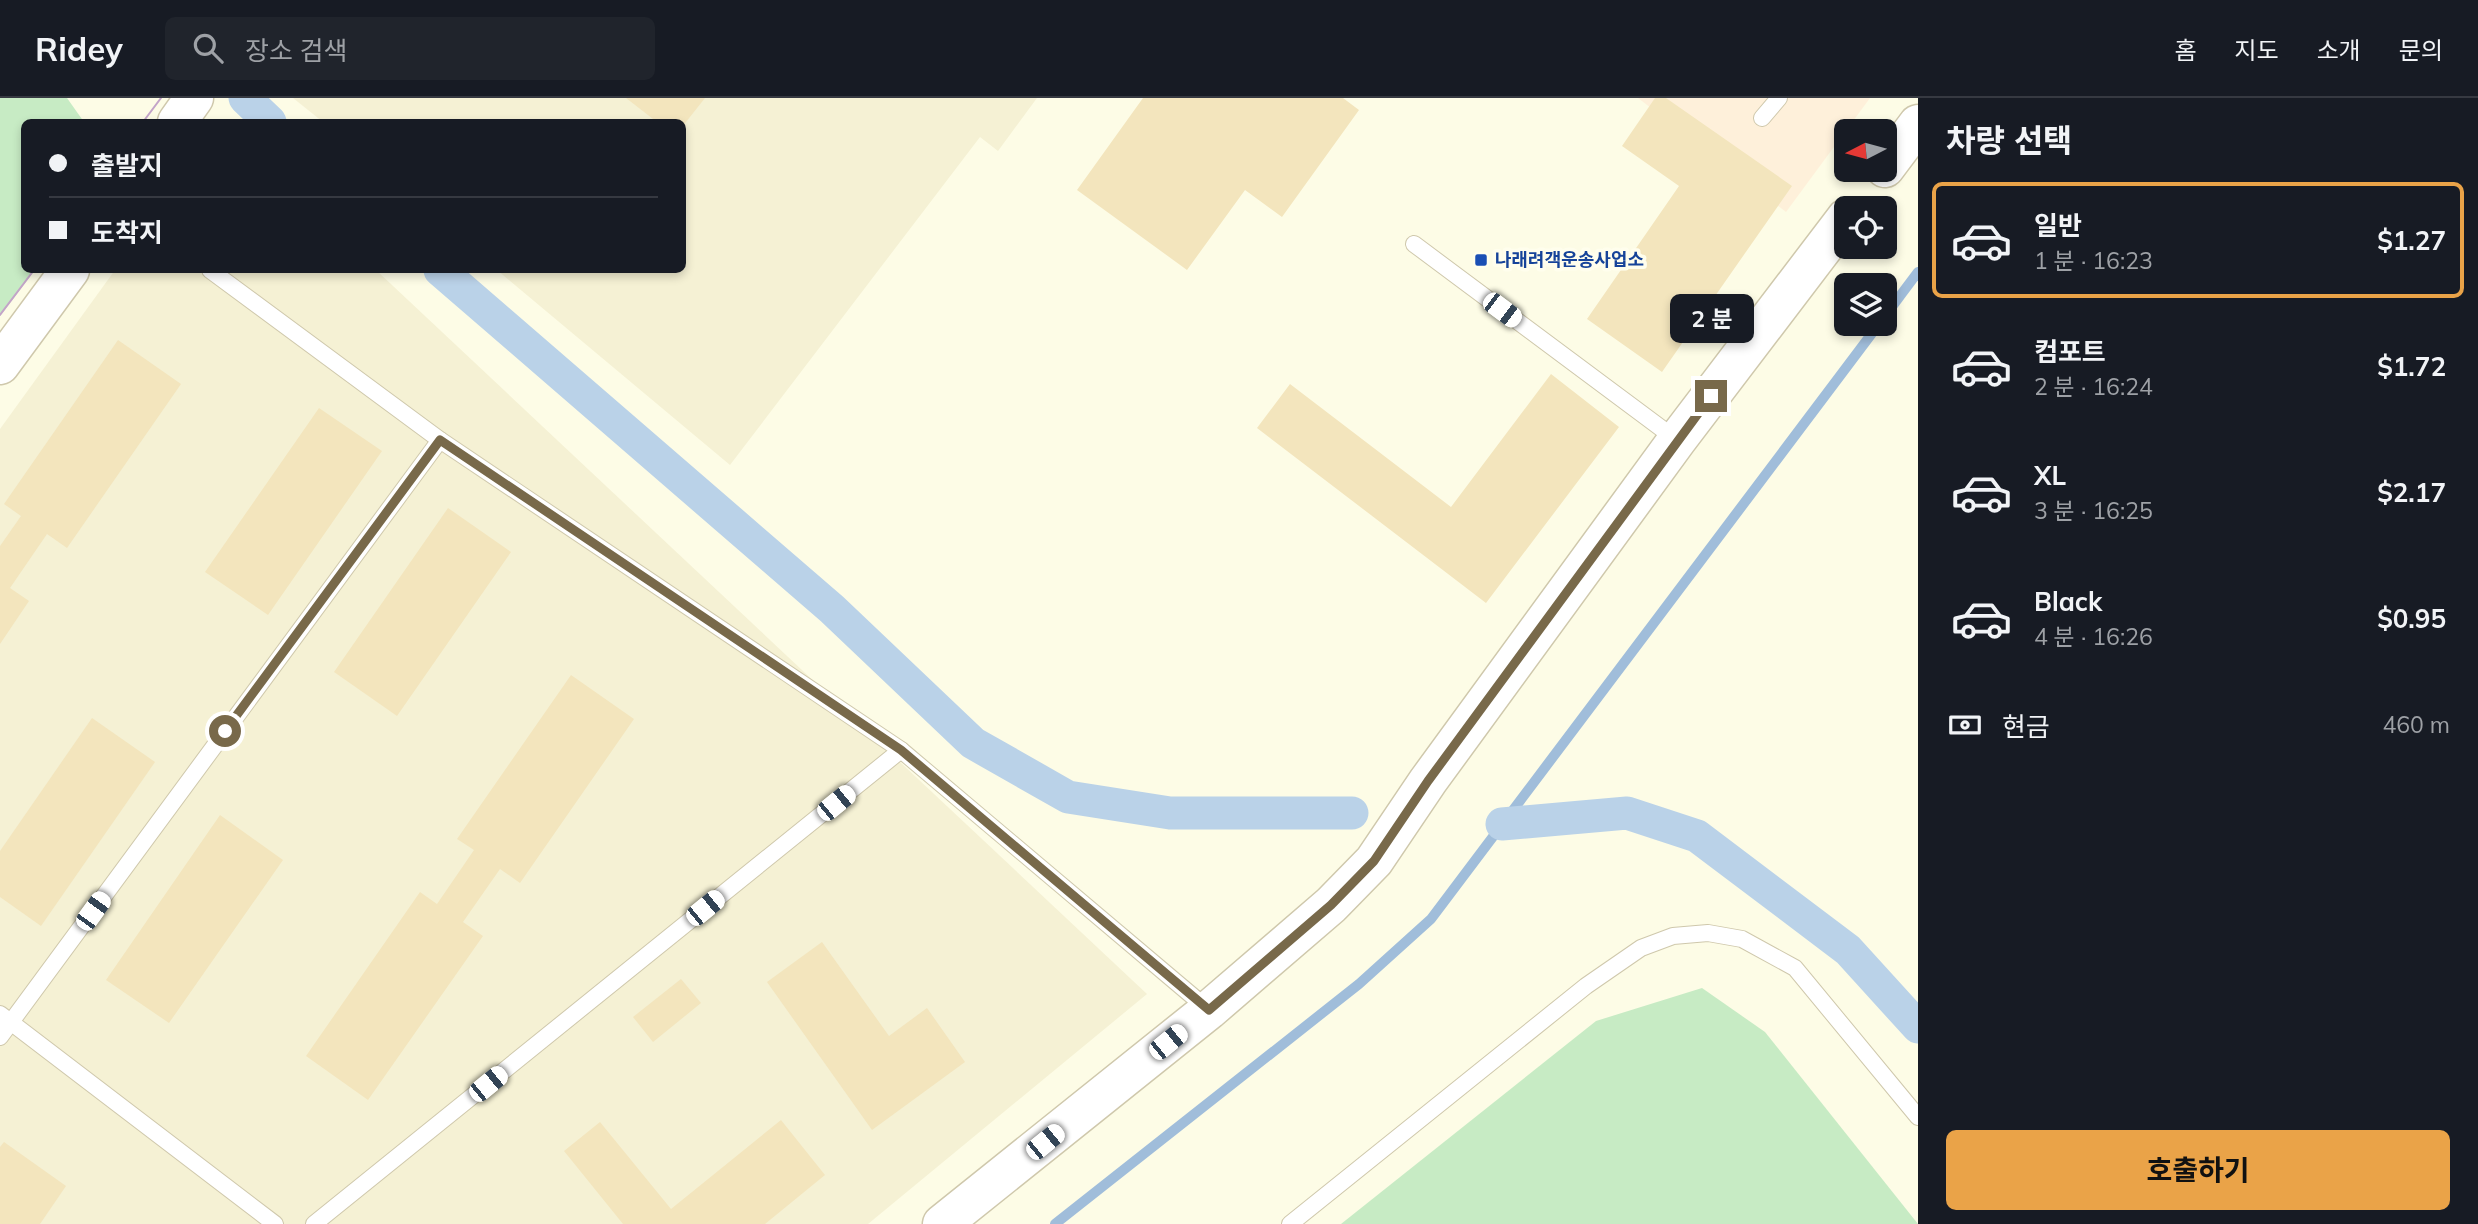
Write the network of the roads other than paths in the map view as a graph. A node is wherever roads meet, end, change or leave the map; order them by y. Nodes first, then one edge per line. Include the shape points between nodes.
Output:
1 (1779, 98) edge
2 (1762, 118) dead end
3 (1918, 124) edge
4 (1897, 152) edge
5 (1874, 182) edge
6 (1863, 196) edge
7 (1834, 234) edge
8 (1414, 244) dead end
9 (68, 273) edge
10 (214, 273) edge
11 (0, 365) edge
12 (440, 440) junction
13 (1677, 440) junction
14 (901, 750) junction
15 (1209, 1010) junction
16 (5, 1018) edge
17 (0, 1037) edge
18 (1918, 1117) edge
19 (275, 1224) edge
20 (314, 1224) edge
21 (942, 1224) edge
22 (1290, 1224) edge

1 - 2 lane
3 - 4 street
5 - 6 street
7 - 13 street
8 - 13 lane
9 - 11 street
10 - 12 lane
12 - 14 lane
12 - 16 lane
13 - 15 street via 1374,861 1331,905
14 - 15 lane
14 - 20 lane
15 - 21 street
16 - 17 lane
16 - 19 lane
18 - 22 lane via 1795,968 1742,939 1708,933 1673,936 1641,948 1586,986

